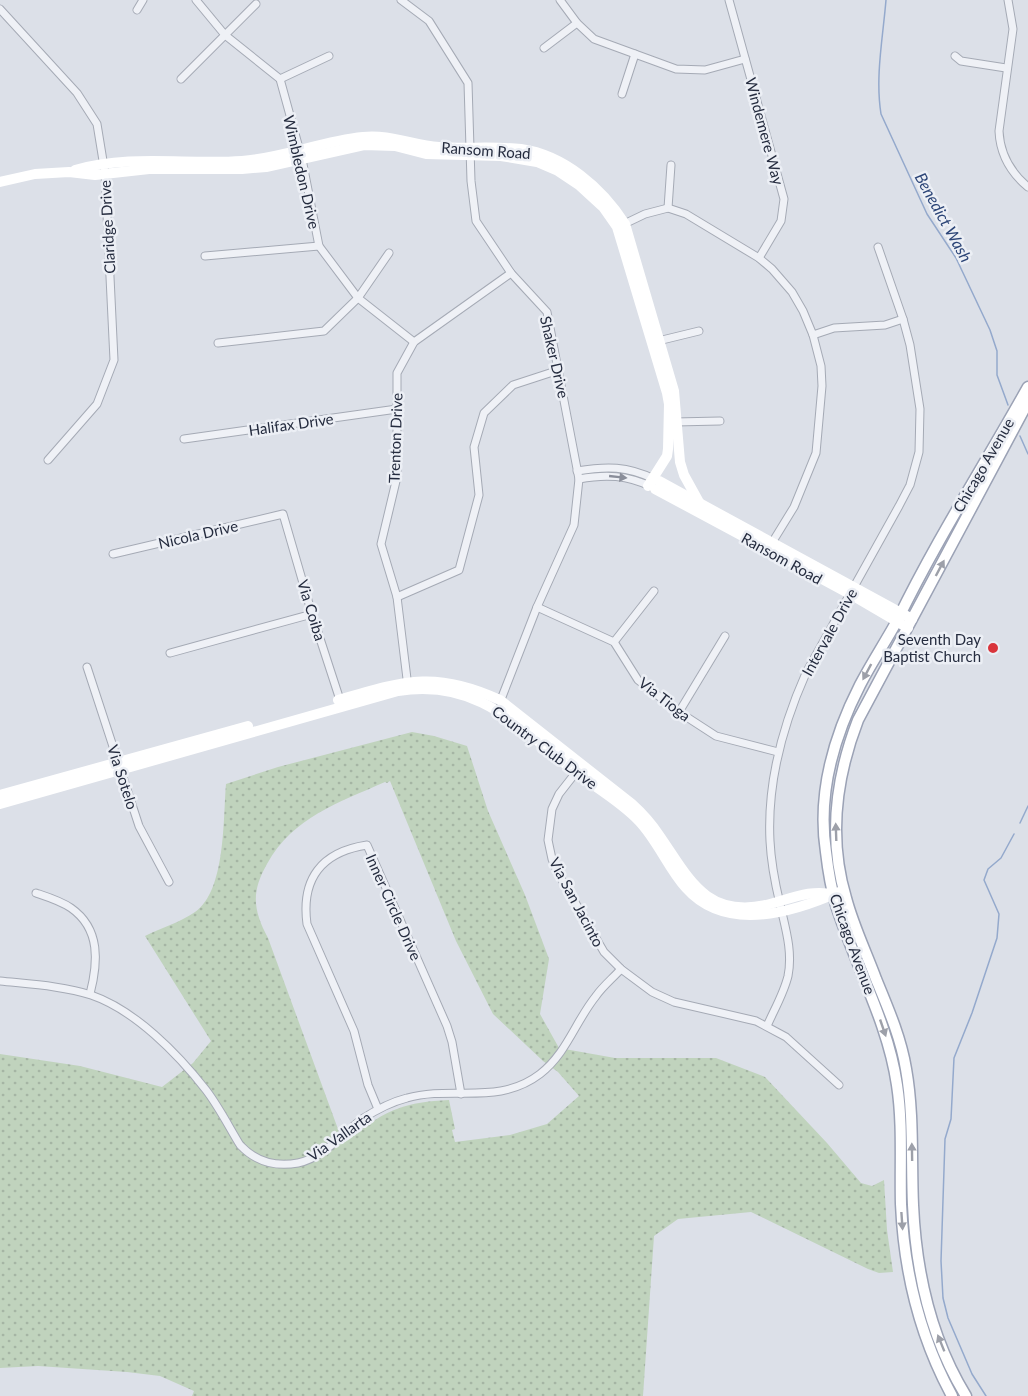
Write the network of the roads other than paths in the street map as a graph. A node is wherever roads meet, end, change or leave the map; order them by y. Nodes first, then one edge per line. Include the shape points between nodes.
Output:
1 (143, 0) edge
2 (196, 0) edge
3 (401, 0) edge
4 (560, 0) edge
5 (729, 0) edge
6 (1008, 0) edge
7 (256, 4) dead end
8 (0, 9) edge
9 (137, 10) dead end
10 (578, 23) junction
11 (225, 35) junction
12 (544, 48) dead end
13 (635, 54) junction
14 (329, 56) dead end
15 (956, 56) dead end
16 (745, 59) junction
17 (1006, 68) junction
18 (181, 79) dead end
19 (280, 79) junction
20 (622, 94) dead end
21 (471, 152) junction
22 (300, 155) junction
23 (671, 165) dead end
24 (104, 169) junction
25 (0, 182) edge
26 (1028, 187) edge
27 (668, 208) junction
28 (621, 225) junction
29 (319, 246) junction
30 (878, 247) dead end
31 (389, 253) dead end
32 (206, 256) dead end
33 (759, 258) junction
34 (511, 273) junction
35 (358, 298) junction
36 (903, 319) junction
37 (699, 332) dead end
38 (813, 335) junction
39 (656, 341) junction
40 (218, 342) dead end
41 (414, 342) junction
42 (559, 370) junction
43 (1028, 387) edge
44 (1028, 402) edge
45 (397, 408) junction
46 (720, 421) dead end
47 (673, 422) junction
48 (184, 439) dead end
49 (48, 460) dead end
50 (578, 475) junction
51 (684, 475) junction
52 (658, 486) junction
53 (700, 504) junction
54 (283, 514) joint
55 (770, 547) junction
56 (113, 554) dead end
57 (654, 591) dead end
58 (852, 591) junction
59 (397, 597) junction
60 (537, 607) junction
61 (312, 614) junction
62 (898, 617) junction
63 (910, 624) junction
64 (725, 636) dead end
65 (614, 642) junction
66 (170, 653) dead end
67 (87, 667) dead end
68 (408, 685) junction
69 (341, 703) junction
70 (498, 705) junction
71 (679, 712) junction
72 (777, 752) junction
73 (120, 766) junction
74 (579, 769) junction
75 (0, 795) edge
76 (0, 804) edge
77 (169, 882) dead end
78 (36, 893) dead end
79 (838, 893) junction
80 (780, 906) junction
81 (621, 969) junction
82 (0, 981) edge
83 (90, 994) junction
84 (767, 1026) junction
85 (839, 1085) dead end
86 (461, 1094) junction
87 (378, 1109) junction
88 (952, 1396) edge
89 (966, 1396) edge

1 - 9 street
2 - 11 street
3 - 21 street, Shaker Drive via 429,21 468,83
4 - 10 street
5 - 16 street, Windemere Way
6 - 17 street via 1013,29
7 - 11 street
8 - 24 street, Claridge Drive via 77,93 97,124
10 - 12 street
10 - 13 street via 594,39
11 - 18 street
11 - 19 street
13 - 16 street via 692,71
13 - 20 street
14 - 19 street
15 - 17 street via 961,61
16 - 33 street, Windemere Way via 784,199 781,221
17 - 26 street via 1000,148 1008,165
19 - 22 street, Wimbledon Drive
21 - 22 street, Ransom Road via 426,154 395,146 364,145
21 - 28 street, Ransom Road via 520,158 552,168 592,195
21 - 34 street, Shaker Drive via 476,221
22 - 24 street, Ransom Road via 241,161 152,160
22 - 29 street, Wimbledon Drive
23 - 27 street
24 - 25 street, Ransom Road via 93,165
24 - 49 street, Claridge Drive via 114,360 97,404
27 - 28 street
27 - 33 street via 696,219
28 - 39 street, Ransom Road
29 - 32 street
29 - 35 street, Wimbledon Drive
30 - 36 street, Intervale Drive
31 - 35 street
33 - 38 street via 792,292
34 - 41 street, Trenton Drive
34 - 42 street, Shaker Drive via 547,312
35 - 40 street via 324,331
35 - 41 street, Wimbledon Drive
36 - 38 street via 885,325 834,328
36 - 58 street, Intervale Drive via 920,409 919,452 910,485
37 - 39 street
38 - 55 street via 822,386 816,453 794,507
39 - 47 street, Ransom Road
41 - 45 street, Trenton Drive via 397,373
42 - 50 street, Shaker Drive
42 - 59 street via 513,385 484,413 474,447 479,495 459,570
43 - 62 street, Chicago Avenue
63 -> 44 street, Chicago Avenue
45 - 48 street, Halifax Drive
45 - 59 street, Trenton Drive via 397,477 381,544
46 - 47 street
47 - 51 street, Ransom Road
47 - 52 street, Ransom Road
50 - 52 street via 612,467 636,470
50 - 60 street, Shaker Drive via 574,525
51 - 52 street
51 - 53 street, Ransom Road
52 - 53 street, Ransom Road
52 - 55 street, Ransom Road
53 - 55 street, Ransom Road
54 - 56 street, Nicola Drive
54 - 61 street, Via Coiba
55 - 58 street, Ransom Road
57 - 65 street
58 - 62 street, Ransom Road
58 - 72 street, Intervale Drive via 806,673
59 - 68 street, Trenton Drive
60 - 65 street
60 - 70 street, Shaker Drive
61 - 66 street
61 - 69 street, Via Coiba
62 - 63 street, Ransom Road
62 -> 79 street, Chicago Avenue via 848,710 830,764 825,848
79 -> 63 street, Chicago Avenue via 836,812 841,770 858,720
64 - 71 street
65 - 71 street, Via Tioga via 638,680
67 - 73 street, Via Sotelo
68 - 69 street, Country Club Drive
68 - 70 street, Country Club Drive via 448,682 467,687
69 - 73 street, Country Club Drive
70 - 74 street, Country Club Drive
71 - 72 street, Via Tioga via 716,736
72 - 80 street, Intervale Drive via 770,841
73 - 75 street, Country Club Drive
73 - 76 street, Country Club Drive
73 - 77 street, Via Sotelo via 139,826
74 - 80 street, Country Club Drive via 632,804 646,818 698,890 732,908
74 - 81 street, Via San Jacinto via 552,809 548,840 552,859 593,936
78 - 83 street via 70,907 89,929 96,959
79 - 80 street, Country Club Drive via 824,900
79 -> 88 street, Chicago Avenue via 894,1066 900,1118 904,1247 911,1286 938,1369
89 -> 79 street, Chicago Avenue via 930,1316 923,1286 915,1227 905,1065 888,1009
80 - 84 street, Intervale Drive via 790,952 788,975
81 - 84 street, Via San Jacinto via 652,992 674,1002 745,1017
81 - 86 street, Via Vallarta via 595,997 559,1056 539,1075 489,1094
82 - 83 street, Via Vallarta
83 - 87 street, Via Vallarta via 147,1029 207,1091 240,1145 268,1163 295,1164 317,1155
84 - 85 street, Via San Jacinto via 786,1037
86 - 87 street, Via Vallarta via 408,1097
86 - 87 street, Inner Circle Drive via 447,1026 367,845 353,847 319,868 309,885 305,905 307,924 354,1031

